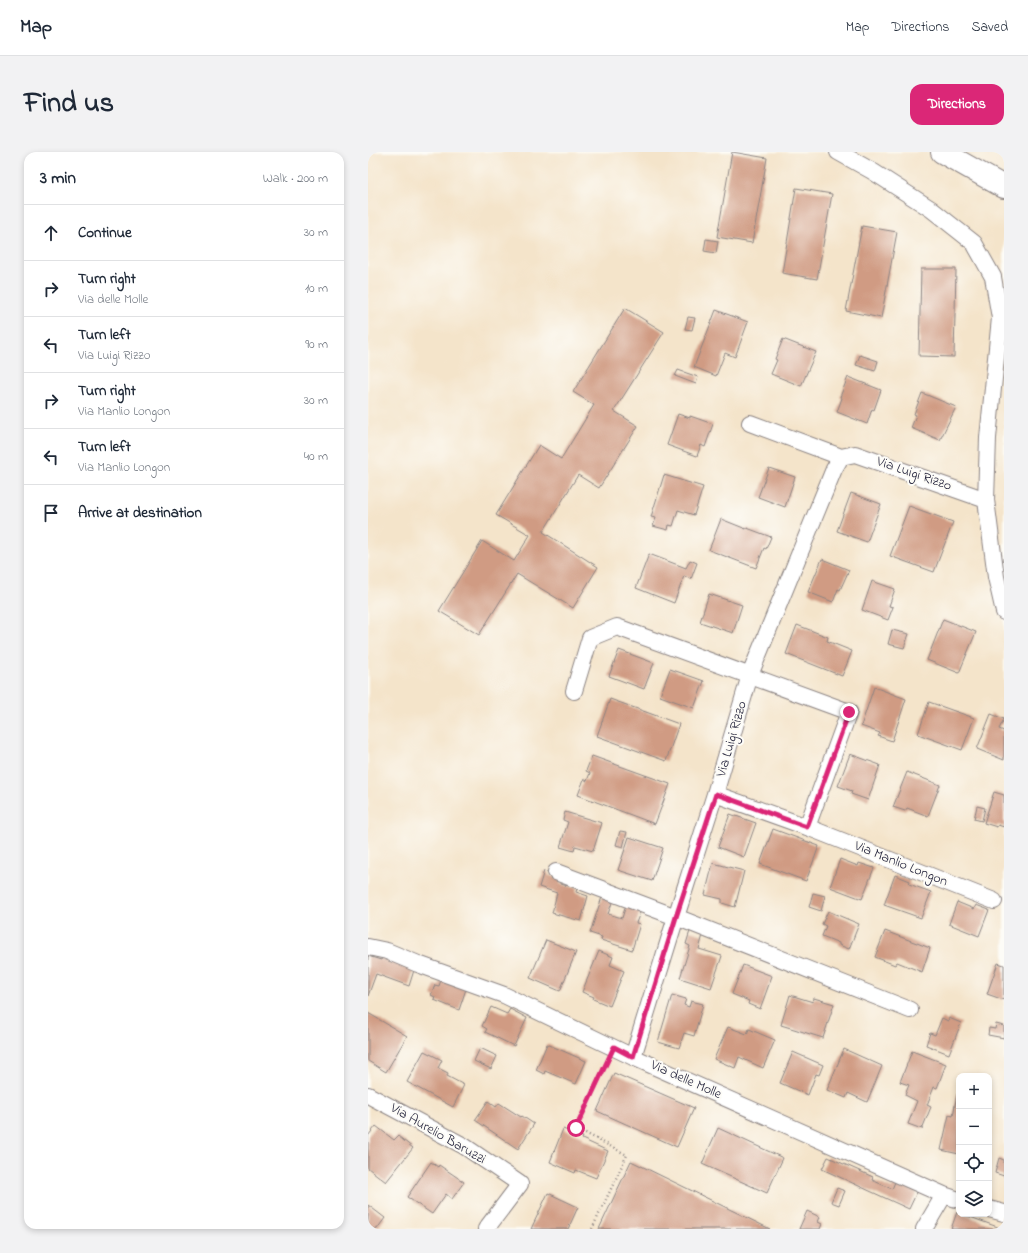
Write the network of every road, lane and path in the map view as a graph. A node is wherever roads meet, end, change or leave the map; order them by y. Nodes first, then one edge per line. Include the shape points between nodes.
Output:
1 (838, 152) edge
2 (942, 152) edge
3 (1004, 187) edge
4 (750, 423) dead end
5 (841, 457) junction
6 (986, 500) junction
7 (1004, 612) edge
8 (750, 675) junction
9 (574, 691) dead end
10 (716, 794) junction
11 (807, 827) junction
12 (556, 872) dead end
13 (994, 901) dead end
14 (676, 917) junction
15 (368, 947) edge
16 (910, 1010) dead end
17 (614, 1047) junction
18 (633, 1057) junction
19 (368, 1095) edge
20 (952, 1197) edge
21 (992, 1210) edge
22 (1004, 1214) edge
23 (486, 1229) edge
24 (592, 1229) edge
25 (924, 1229) edge

1 - 6 street via 931,209 974,243 993,277 1000,318 988,438
2 - 3 highway
4 - 5 street, Via Luigi Rizzo
5 - 6 street, Via Luigi Rizzo via 855,454
5 - 8 street, Via Luigi Rizzo
6 - 7 street via 996,577
8 - 9 street via 617,627 590,638
8 - 10 street, Via Luigi Rizzo
8 - 11 street via 849,712
10 - 11 street, Via Manlio Longon
10 - 14 street, Via Luigi Rizzo
11 - 13 street, Via Manlio Longon
12 - 14 street
14 - 16 street
14 - 18 street, Via Luigi Rizzo
15 - 17 street, Via delle Molle via 504,995
17 - 18 street, Via delle Molle
17 - 24 path via 576,1128 627,1155
18 - 20 street, Via delle Molle
19 - 23 street, Via Aurelio Baruzzi via 464,1146 520,1184
20 - 25 street
21 - 22 street

